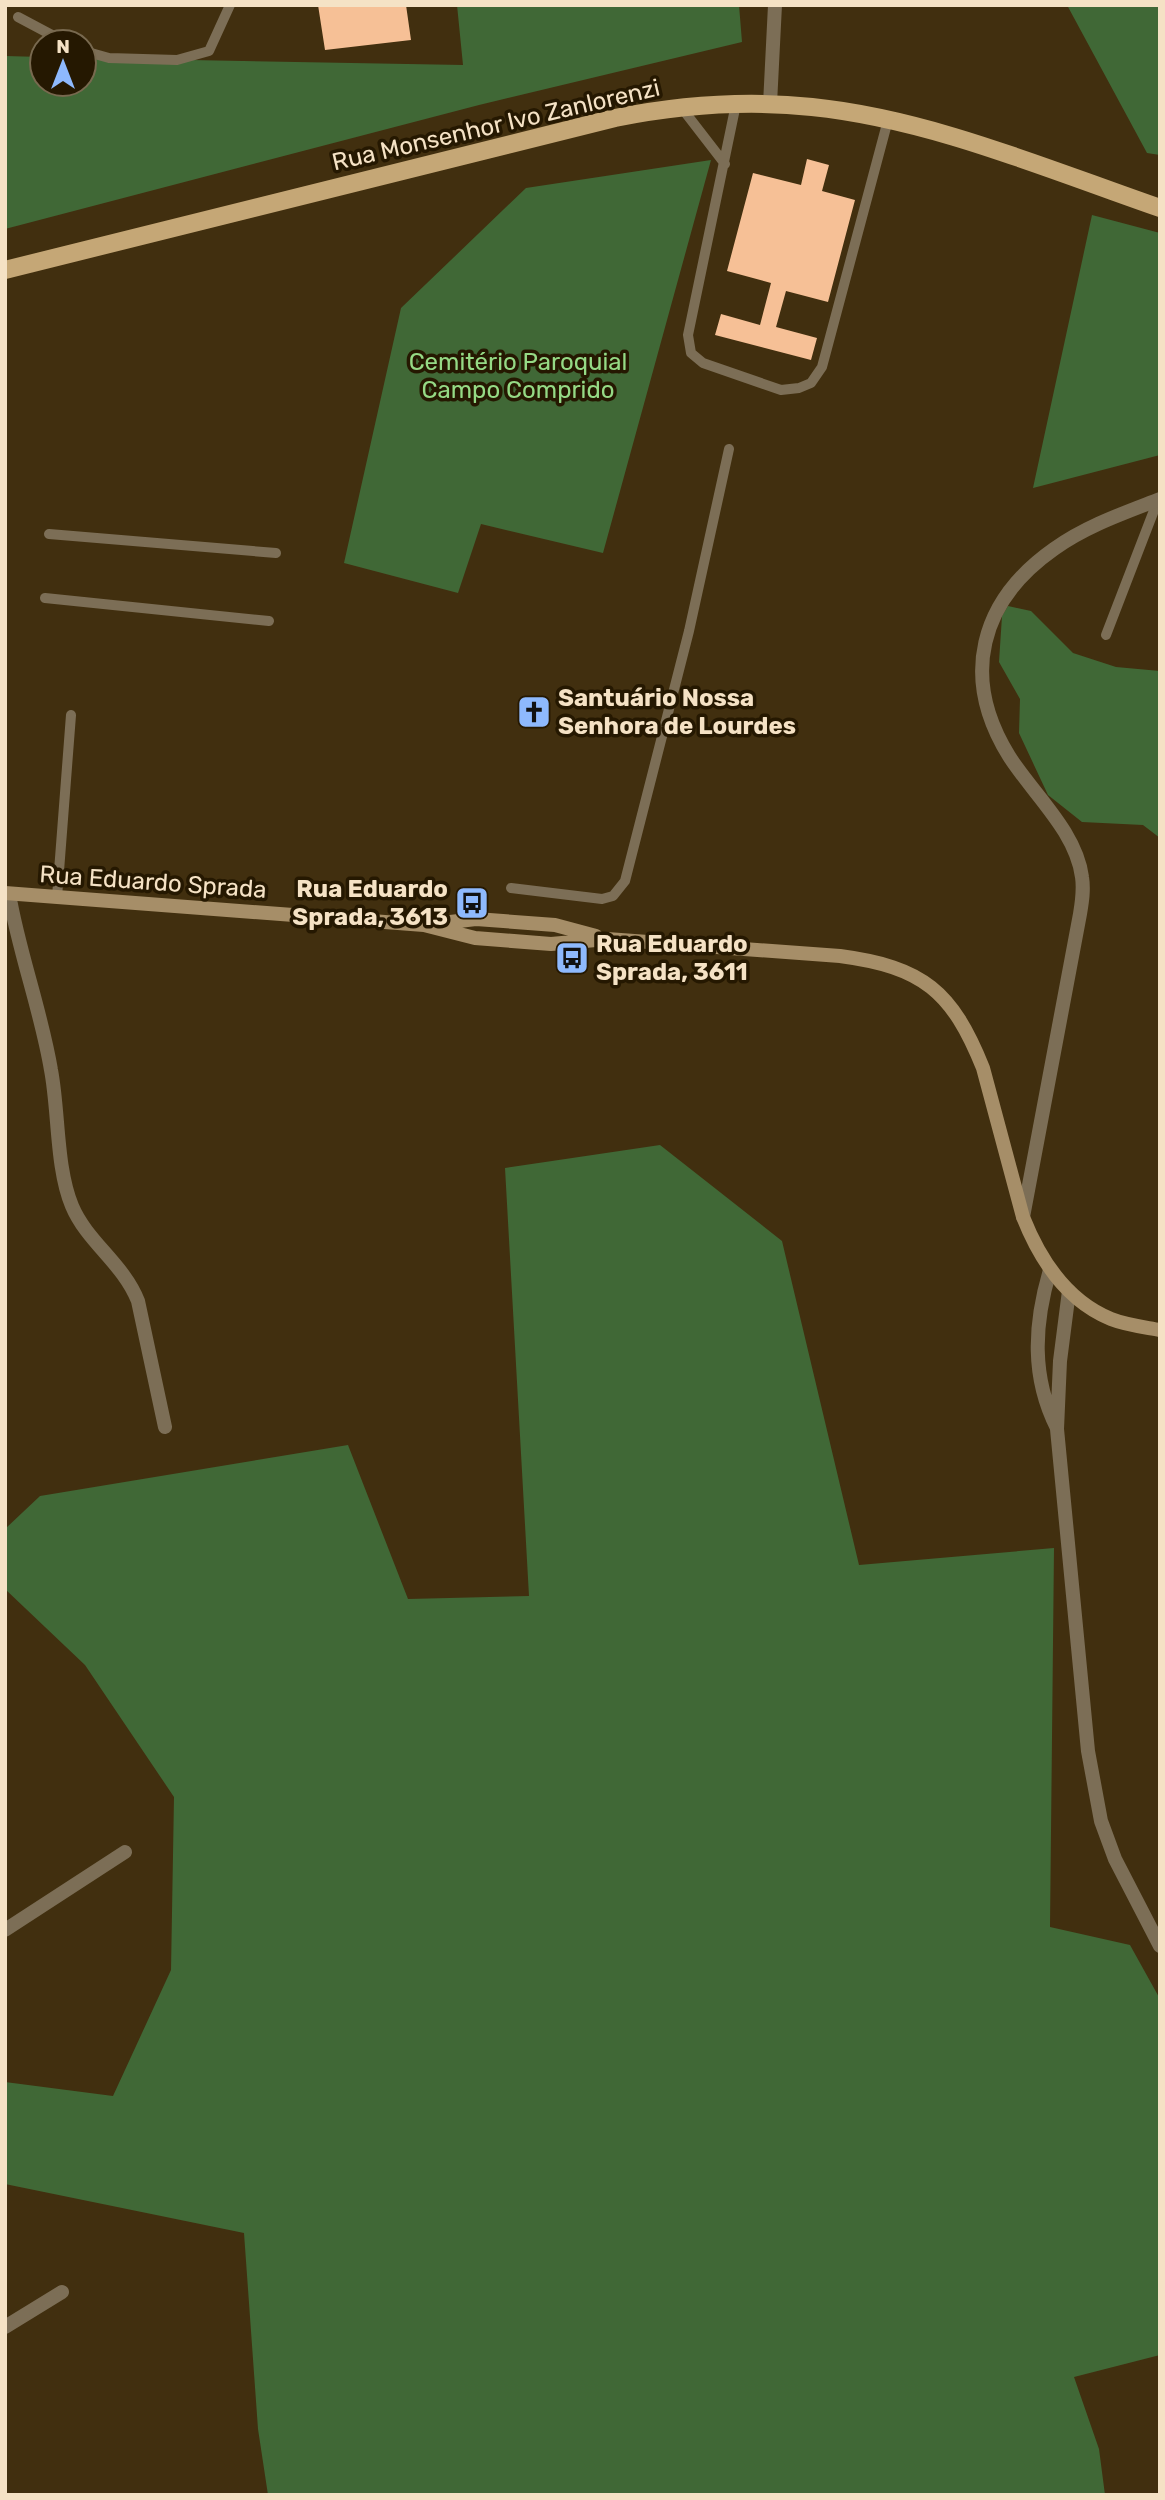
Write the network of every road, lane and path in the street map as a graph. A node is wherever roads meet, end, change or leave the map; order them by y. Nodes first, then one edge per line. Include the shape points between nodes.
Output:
1 (230, 5) edge
2 (775, 5) edge
3 (18, 17) dead end
4 (39, 28) edge
5 (98, 55) edge
6 (736, 104) junction
7 (771, 104) junction
8 (681, 107) junction
9 (888, 120) junction
10 (724, 164) junction
11 (1160, 208) edge
12 (5, 270) edge
13 (729, 449) dead end
14 (1159, 500) edge
15 (48, 534) dead end
16 (276, 553) dead end
17 (45, 598) dead end
18 (269, 621) dead end
19 (1106, 635) dead end
20 (71, 715) dead end
21 (511, 888) dead end
22 (7, 894) edge
23 (57, 897) junction
24 (1023, 1217) junction
25 (1050, 1270) junction
26 (1069, 1291) junction
27 (1160, 1330) edge
28 (165, 1427) dead end
29 (1057, 1429) junction
30 (125, 1852) dead end
31 (5, 1930) edge
32 (1160, 1946) edge
33 (62, 2292) dead end
34 (5, 2327) edge

1 - 5 lane via 209,51 177,60
2 - 7 street
3 - 4 lane
6 - 7 main road, Rua Monsenhor Ivo Zanlorenzi
6 - 8 main road, Rua Monsenhor Ivo Zanlorenzi
6 - 10 lane
7 - 9 main road, Rua Monsenhor Ivo Zanlorenzi
8 - 10 lane
8 - 12 main road, Rua Monsenhor Ivo Zanlorenzi via 615,118
9 - 10 lane via 822,367 811,383 799,388 781,390 703,363 691,353 688,335
9 - 11 main road, Rua Monsenhor Ivo Zanlorenzi via 962,140
13 - 21 lane via 689,631 625,881 613,895 602,899
14 - 19 lane
14 - 24 street via 1081,533 1035,564 1000,606 983,646 981,675 993,724 1063,832 1082,876 1080,914
15 - 16 lane
17 - 18 lane
20 - 23 lane
22 - 23 main road, Rua Eduardo Sprada
22 - 28 street via 48,1052 65,1184 86,1230 132,1286
23 - 24 main road, Rua Eduardo Sprada via 424,925 475,938 551,944 607,939 851,958 898,968 923,981 963,1023 983,1068
24 - 25 main road, Rua Eduardo Sprada
25 - 26 main road, Rua Eduardo Sprada
25 - 29 street via 1037,1356 1045,1405
26 - 27 main road, Rua Eduardo Sprada via 1111,1319
26 - 29 street
29 - 32 street via 1093,1786 1115,1859
30 - 31 street
33 - 34 street

